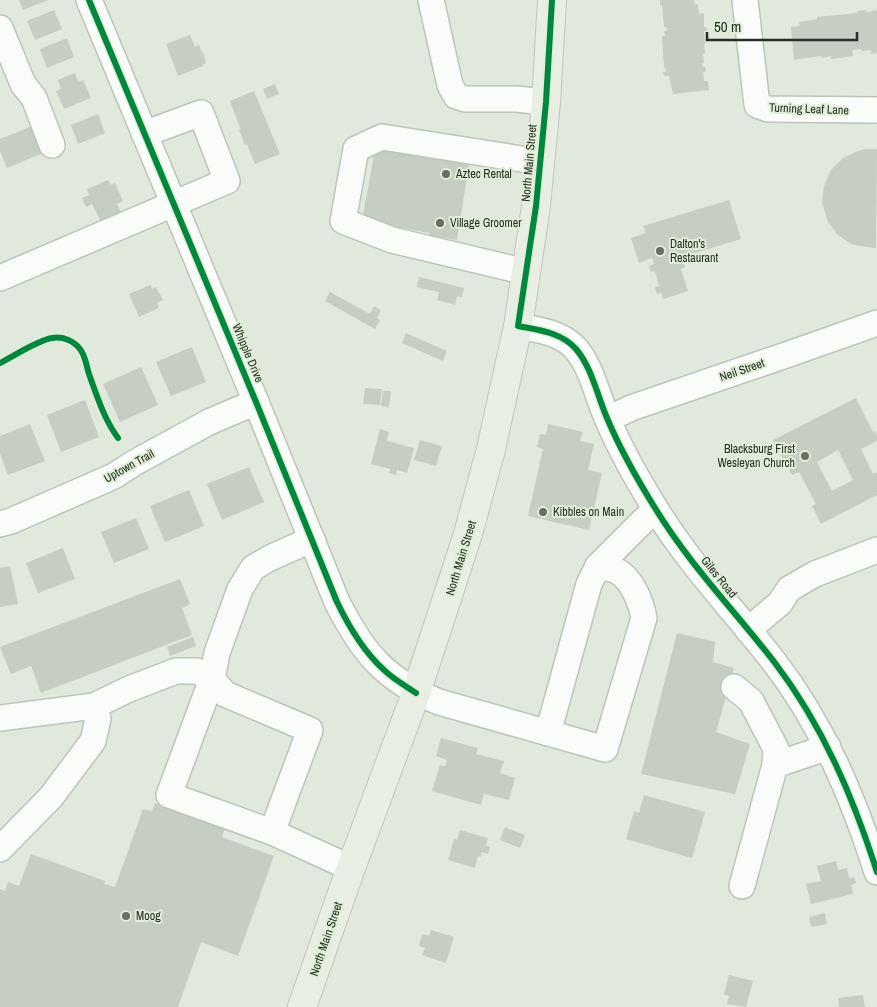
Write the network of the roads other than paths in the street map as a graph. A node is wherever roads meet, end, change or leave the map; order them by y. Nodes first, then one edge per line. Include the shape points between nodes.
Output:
1 (89, 0) edge
2 (431, 0) edge
3 (552, 0) edge
4 (745, 0) edge
5 (0, 28) edge
6 (546, 102) junction
7 (877, 110) edge
8 (144, 134) junction
9 (52, 145) dead end
10 (540, 162) junction
11 (174, 204) junction
12 (526, 272) junction
13 (0, 278) edge
14 (877, 322) edge
15 (518, 326) junction
16 (256, 402) junction
17 (608, 419) junction
18 (656, 510) junction
19 (0, 524) edge
20 (313, 541) junction
21 (877, 550) edge
22 (598, 566) junction
23 (748, 630) junction
24 (212, 679) junction
25 (734, 687) dead end
26 (416, 693) junction
27 (94, 706) junction
28 (0, 718) edge
29 (548, 733) junction
30 (828, 747) junction
31 (775, 765) junction
32 (272, 832) junction
33 (0, 849) edge
34 (352, 868) junction
35 (877, 872) edge
36 (742, 886) dead end
37 (302, 1007) edge

1 - 8 street, Whipple Drive
2 - 6 street via 450,85 456,96 465,100
3 - 6 main road, North Main Street
4 - 7 street, Turning Leaf Lane via 758,105 768,109
5 - 9 street via 23,84 34,98
6 - 10 main road, North Main Street
8 - 11 street, Whipple Drive
8 - 11 street via 202,113 227,181
10 - 12 main road, North Main Street
10 - 12 street via 382,138 356,149 343,221 392,240
11 - 13 street
11 - 16 street, Whipple Drive
12 - 15 main road, North Main Street
14 - 17 street, Neil Street via 631,408
15 - 17 street, Giles Road via 550,333 577,350
15 - 26 main road, North Main Street via 479,499
16 - 19 street, Uptown Trail via 210,422 114,476
16 - 20 street, Whipple Drive
17 - 18 street, Giles Road
18 - 22 street
18 - 23 street, Giles Road
20 - 24 street via 253,568 240,589 217,653
20 - 26 street, Whipple Drive via 336,602 352,632 383,670
21 - 23 street via 815,574 789,589 780,603
22 - 29 street via 589,584
22 - 29 street, Whipple Drive via 617,571 629,583 641,604 644,618 604,749
23 - 30 street, Giles Road via 795,692
24 - 27 street via 197,671 176,671
24 - 32 street via 225,694 310,730
24 - 32 street via 169,795
25 - 31 street via 751,701 776,749
26 - 29 street, Whipple Drive
26 - 34 main road, North Main Street
27 - 28 street
27 - 33 street via 98,718 93,741 51,797
30 - 31 street
30 - 35 street, Giles Road via 856,811
31 - 36 street
32 - 34 street
34 - 37 main road, North Main Street

